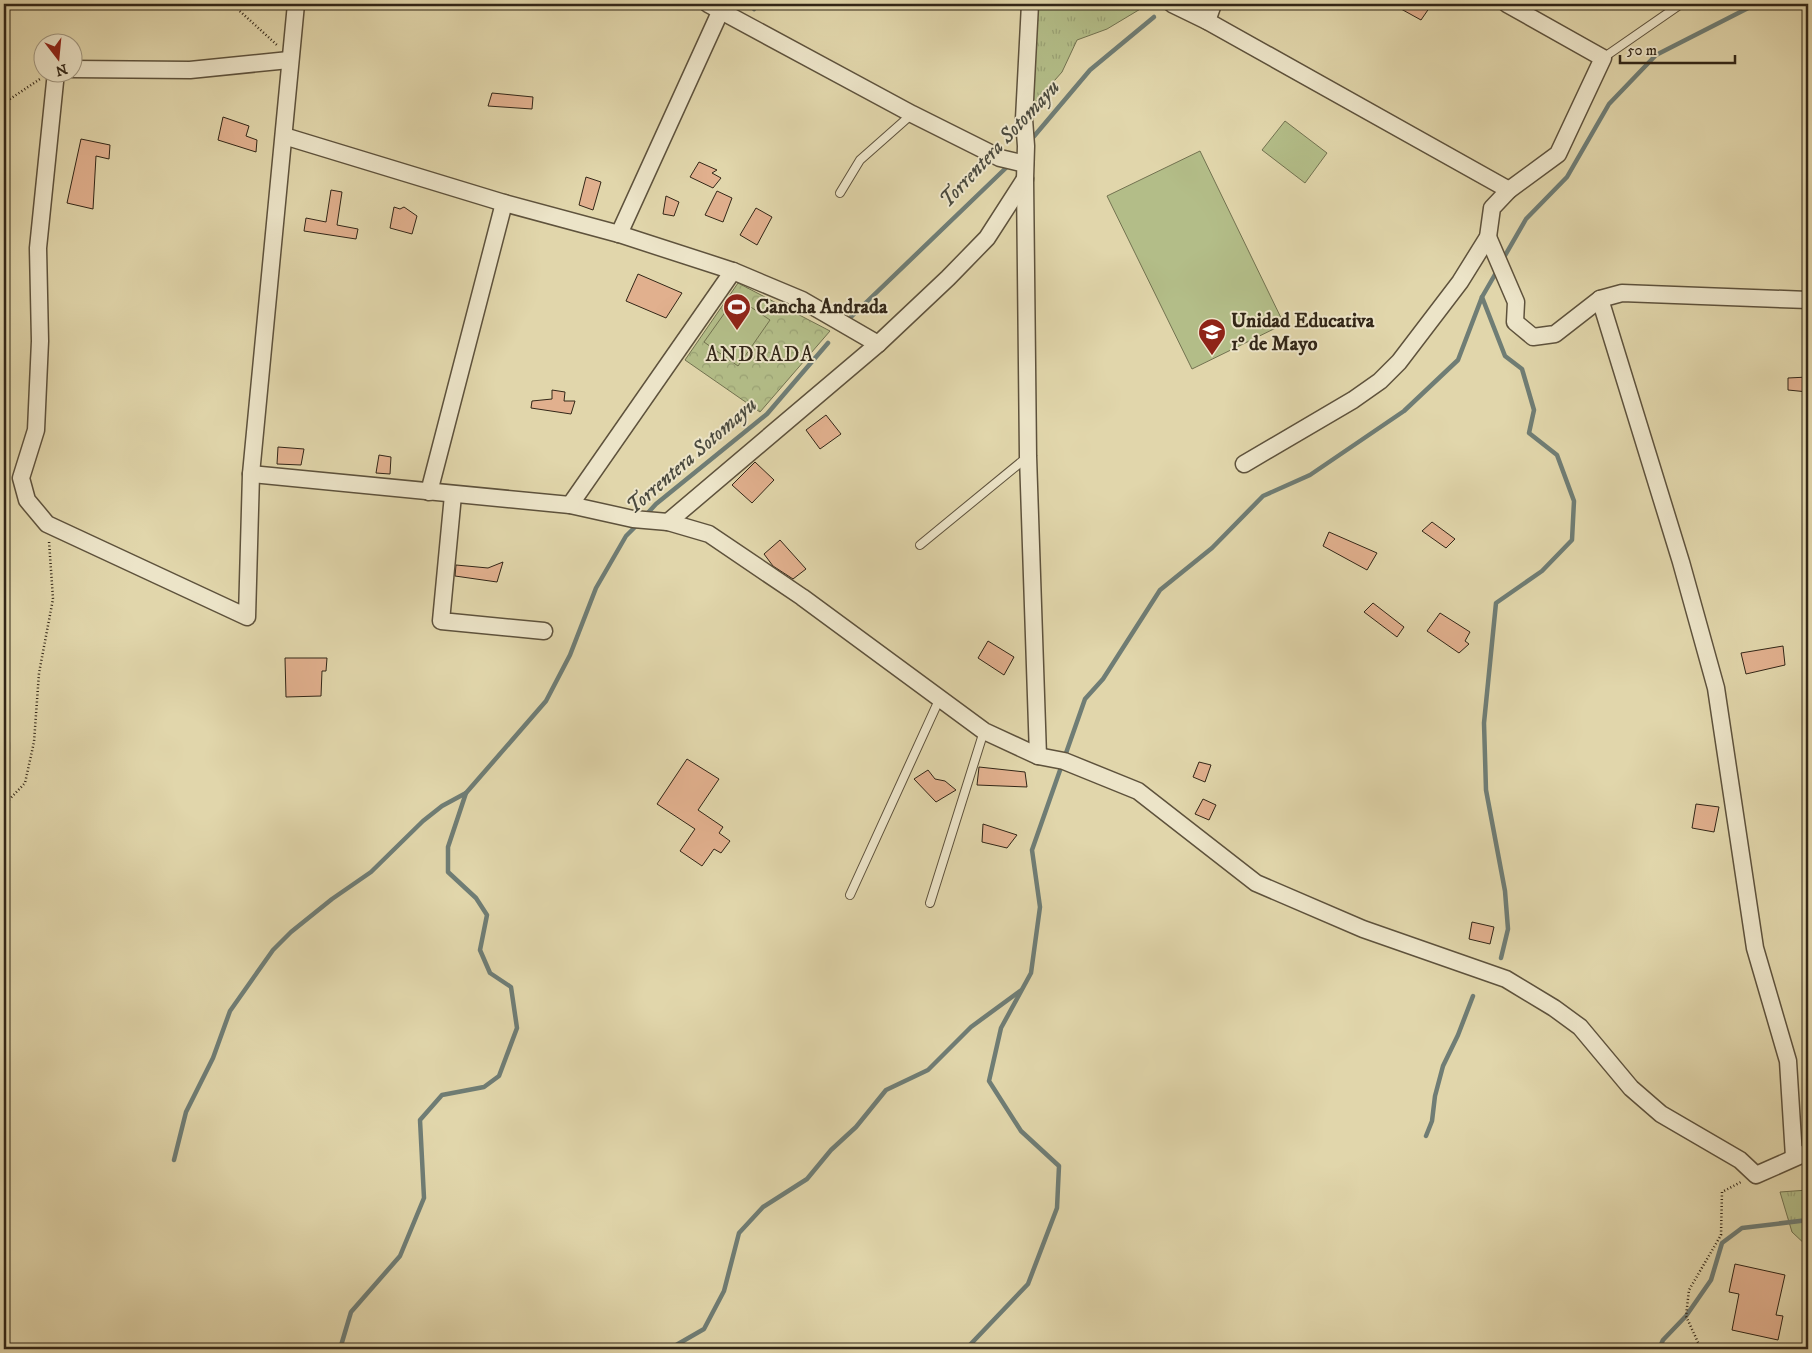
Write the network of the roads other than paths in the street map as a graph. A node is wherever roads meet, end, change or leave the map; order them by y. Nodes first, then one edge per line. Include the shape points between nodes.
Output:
1 (296, 4) edge
2 (1030, 4) edge
3 (1172, 4) edge
4 (1214, 4) edge
5 (1507, 4) edge
6 (1681, 4) edge
7 (715, 7) edge
8 (1207, 21) junction
9 (1603, 58) junction
10 (289, 60) junction
11 (82, 68) edge
12 (49, 82) edge
13 (912, 114) junction
14 (284, 136) junction
15 (1025, 172) junction
16 (1509, 190) junction
17 (840, 193) dead end
18 (504, 203) junction
19 (618, 234) junction
20 (1488, 237) junction
21 (733, 271) junction
22 (1600, 299) junction
23 (1808, 300) edge
24 (878, 344) junction
25 (1028, 456) junction
26 (1244, 464) dead end
27 (251, 474) junction
28 (429, 492) junction
29 (453, 495) junction
30 (570, 505) junction
31 (660, 522) junction
32 (920, 545) dead end
33 (544, 631) dead end
34 (939, 700) junction
35 (984, 731) junction
36 (1038, 756) junction
37 (850, 895) dead end
38 (930, 903) dead end
39 (1801, 1154) edge

1 - 10 street
2 - 15 street via 1024,119
3 - 8 street
4 - 8 street
5 - 9 street
6 - 9 lane
7 - 13 street
7 - 19 street
8 - 16 street
9 - 16 street via 1558,154
10 - 11 street via 190,70
10 - 14 street
12 - 27 street via 38,248 40,340 36,430 21,478 27,500 47,524 247,617
13 - 15 street
13 - 17 lane via 860,160
14 - 18 street
14 - 27 street
15 - 24 street via 987,238
15 - 25 street
16 - 20 street via 1492,208
18 - 19 street
18 - 28 street
19 - 21 street
20 - 22 street via 1516,302 1515,322 1533,337 1555,334
20 - 26 street via 1433,319 1380,381
21 - 24 street via 802,300
21 - 30 street
22 - 23 street via 1622,293
22 - 39 street via 1716,688 1755,948 1788,1061
24 - 31 street
25 - 32 lane
25 - 36 street
27 - 28 street
28 - 29 street
29 - 30 street
29 - 33 street via 441,621
30 - 31 street
31 - 34 street via 710,534 802,597
34 - 35 street
34 - 37 lane
35 - 36 street
35 - 38 lane
36 - 39 street via 1064,761 1138,791 1256,883 1363,930 1506,979 1580,1027 1630,1088 1661,1114 1740,1160 1756,1175

